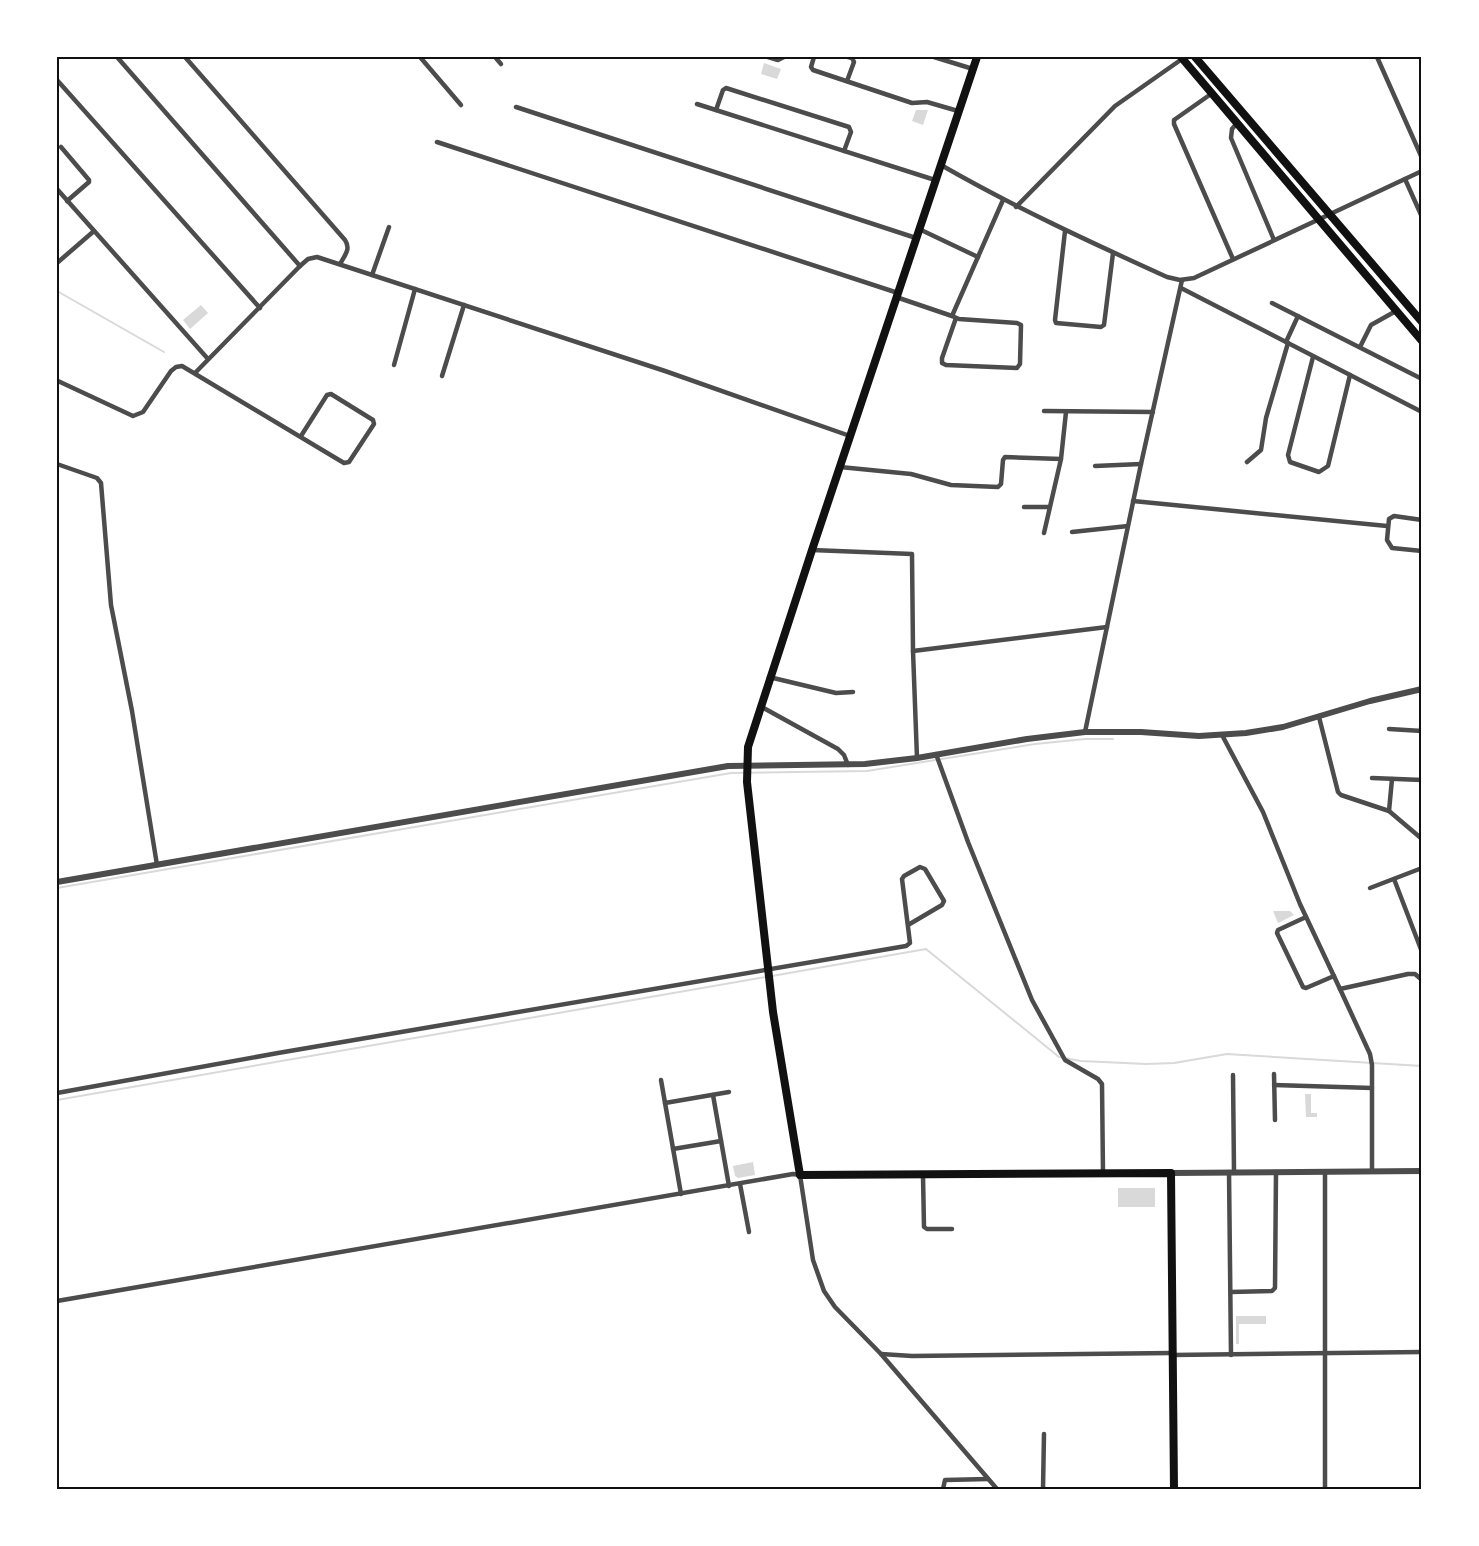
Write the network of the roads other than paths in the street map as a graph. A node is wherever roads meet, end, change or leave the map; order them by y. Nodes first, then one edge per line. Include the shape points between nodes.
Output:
1 (117, 57) edge
2 (185, 57) edge
3 (420, 57) edge
4 (495, 57) edge
5 (768, 57) edge
6 (784, 57) edge
7 (814, 57) edge
8 (848, 57) edge
9 (934, 57) edge
10 (977, 57) edge
11 (1195, 57) edge
12 (1377, 57) edge
13 (1182, 58) edge
14 (501, 64) dead end
15 (973, 69) junction
16 (57, 80) edge
17 (848, 81) junction
18 (1211, 94) junction
19 (698, 104) dead end
20 (461, 105) dead end
21 (516, 107) dead end
22 (716, 110) junction
23 (958, 111) junction
24 (1237, 123) junction
25 (437, 142) dead end
26 (61, 147) dead end
27 (844, 151) junction
28 (1422, 158) edge
29 (941, 165) junction
30 (1422, 171) edge
31 (1406, 179) junction
32 (935, 180) junction
33 (57, 189) edge
34 (1003, 200) junction
35 (67, 201) junction
36 (1016, 207) junction
37 (1329, 214) junction
38 (1422, 217) edge
39 (1317, 219) junction
40 (388, 227) dead end
41 (94, 231) junction
42 (1065, 231) junction
43 (917, 233) junction
44 (1274, 240) junction
45 (1113, 253) junction
46 (978, 257) junction
47 (1233, 259) junction
48 (57, 263) edge
49 (340, 264) junction
50 (300, 266) junction
51 (372, 275) junction
52 (1182, 280) junction
53 (1180, 288) junction
54 (415, 289) junction
55 (897, 295) junction
56 (1272, 303) dead end
57 (464, 305) junction
58 (260, 308) junction
59 (1396, 311) junction
60 (1298, 316) junction
61 (954, 317) junction
62 (1422, 322) edge
63 (1422, 341) edge
64 (1287, 343) junction
65 (1360, 347) junction
66 (1313, 357) junction
67 (208, 359) junction
68 (394, 365) dead end
69 (195, 373) junction
70 (1350, 375) junction
71 (442, 376) dead end
72 (1422, 379) edge
73 (57, 381) edge
74 (1044, 411) dead end
75 (1066, 412) junction
76 (1153, 412) junction
77 (1422, 412) edge
78 (301, 436) junction
79 (850, 436) junction
80 (1061, 459) junction
81 (1247, 462) dead end
82 (57, 464) edge
83 (1141, 464) junction
84 (1095, 465) dead end
85 (840, 467) junction
86 (1133, 501) junction
87 (1024, 507) dead end
88 (1049, 507) junction
89 (1422, 520) edge
90 (1128, 526) junction
91 (1387, 526) junction
92 (1072, 532) dead end
93 (1044, 533) dead end
94 (812, 550) junction
95 (1422, 551) edge
96 (1107, 627) junction
97 (913, 651) junction
98 (769, 677) junction
99 (1422, 689) edge
100 (853, 692) dead end
101 (760, 706) junction
102 (1422, 709) edge
103 (1319, 717) junction
104 (1389, 729) dead end
105 (1421, 731) edge
106 (1084, 732) junction
107 (1222, 735) junction
108 (936, 754) junction
109 (917, 758) junction
110 (747, 765) junction
111 (848, 765) junction
112 (1372, 778) dead end
113 (1392, 779) junction
114 (1422, 780) edge
115 (1389, 811) junction
116 (1421, 836) edge
117 (157, 865) junction
118 (1422, 868) edge
119 (1394, 879) junction
120 (57, 882) edge
121 (1370, 888) dead end
122 (1306, 917) junction
123 (908, 926) junction
124 (1422, 952) edge
125 (769, 970) junction
126 (1334, 976) junction
127 (1422, 980) edge
128 (1340, 990) junction
129 (1274, 1074) dead end
130 (1233, 1075) dead end
131 (661, 1080) dead end
132 (1274, 1085) junction
133 (1372, 1088) junction
134 (729, 1092) dead end
135 (57, 1094) edge
136 (713, 1095) junction
137 (665, 1103) junction
138 (1275, 1120) dead end
139 (721, 1141) junction
140 (674, 1149) junction
141 (1372, 1171) junction
142 (1422, 1171) edge
143 (1232, 1172) junction
144 (1276, 1172) junction
145 (1103, 1173) junction
146 (1171, 1173) junction
147 (1325, 1173) junction
148 (923, 1174) junction
149 (801, 1175) junction
150 (740, 1184) junction
151 (729, 1186) junction
152 (681, 1194) junction
153 (952, 1229) dead end
154 (749, 1232) dead end
155 (1231, 1292) junction
156 (57, 1301) edge
157 (1422, 1352) edge
158 (881, 1354) junction
159 (1172, 1354) junction
160 (1325, 1354) junction
161 (1231, 1355) junction
162 (1044, 1434) dead end
163 (988, 1479) junction
164 (943, 1489) edge
165 (997, 1489) edge
166 (1043, 1489) edge
167 (1174, 1489) edge
168 (1325, 1489) edge

1 - 50 street
2 - 49 street via 348,244
3 - 20 street
4 - 14 street
5 - 6 street
7 - 17 street via 813,70
8 - 17 street via 854,62
9 - 15 street
10 - 15 main road
11 - 37 main road
12 - 28 street
13 - 18 main road
13 - 36 street via 1115,106
15 - 23 main road
16 - 58 street
17 - 23 street via 912,103 927,102
18 - 24 main road
18 - 47 street via 1174,120 1174,124
19 - 22 street
21 - 43 street
22 - 27 street
22 - 27 street via 726,88 849,127
23 - 29 main road
24 - 39 main road
24 - 44 street via 1231,138
25 - 55 street
26 - 35 street via 89,180
27 - 32 street
29 - 32 main road
29 - 34 street
30 - 31 street
31 - 37 street
31 - 38 street
32 - 43 main road
33 - 35 street
34 - 36 street
34 - 46 street
35 - 41 street
36 - 42 street
37 - 39 street
37 - 62 main road
39 - 44 street
39 - 59 main road
40 - 51 street
41 - 48 street
41 - 67 street
42 - 45 street
42 - 45 street via 1056,323 1104,325
43 - 46 street
43 - 55 main road
44 - 47 street
45 - 52 street
46 - 61 street
47 - 52 street
49 - 50 street via 313,257
49 - 51 street
50 - 58 street
51 - 54 street
52 - 53 street
53 - 64 street
53 - 76 street
54 - 57 street
54 - 68 street
55 - 61 street
55 - 79 main road
56 - 60 street
57 - 71 street
57 - 79 street
58 - 67 street
59 - 63 main road
59 - 65 street via 1371,325
60 - 64 street
60 - 65 street
61 - 61 street via 1021,325 1017,368 942,363
64 - 66 street
64 - 81 street via 1261,450
65 - 72 street
66 - 70 street
66 - 70 street via 1288,455 1290,462 1319,472 1328,466
67 - 69 street
69 - 73 street via 176,367 143,412 133,416
69 - 78 street
70 - 77 street
74 - 75 street
75 - 76 street
75 - 80 street
76 - 83 street
78 - 78 street via 345,463 374,424 331,394
79 - 85 main road
80 - 85 street via 1005,458 998,487 951,485 910,474
80 - 88 street
82 - 117 street via 97,478 101,483 111,605
83 - 84 street
83 - 86 street
85 - 94 main road
86 - 90 street
86 - 91 street
87 - 88 street
88 - 93 street
89 - 91 street via 1394,516
90 - 92 street
90 - 96 street
91 - 95 street via 1387,540 1392,548
94 - 97 street via 912,554
94 - 98 main road
96 - 97 street
96 - 106 street
97 - 109 street
98 - 100 street via 836,693
98 - 101 main road
99 - 103 street
101 - 110 main road
101 - 111 street via 838,749
102 - 105 street
103 - 107 street via 1259,732
103 - 115 street via 1338,792
104 - 105 street
106 - 107 street
106 - 108 street
107 - 122 street via 1263,812
108 - 109 street
108 - 145 street via 1032,1000 1065,1060 1102,1084
109 - 111 street
110 - 111 street
110 - 117 street
110 - 125 main road
112 - 113 street
113 - 114 street
113 - 115 street
115 - 116 street
117 - 120 street
118 - 119 street
119 - 121 street
119 - 124 street
122 - 126 street
122 - 126 street via 1277,933 1303,987
123 - 123 street via 944,901 920,867 902,879
123 - 125 street via 910,943 906,946
125 - 135 street
125 - 149 main road via 772,1012
126 - 128 street
127 - 128 street via 1408,974
128 - 133 street via 1370,1054
129 - 132 street
130 - 143 street
131 - 137 street
132 - 133 street
132 - 138 street
133 - 141 street
134 - 136 street
136 - 137 street
136 - 139 street
137 - 140 street
139 - 140 street
139 - 151 street
140 - 152 street
141 - 142 street
141 - 147 street
143 - 144 street
143 - 146 street
143 - 155 street
144 - 147 street
144 - 155 street via 1275,1288 1272,1292
145 - 146 main road
145 - 148 main road
146 - 159 main road
147 - 160 street
148 - 149 main road
148 - 153 street via 924,1227
149 - 150 street
149 - 158 street via 813,1260 822,1285 835,1307
150 - 151 street
150 - 154 street
151 - 152 street
152 - 156 street
155 - 161 street
157 - 160 street
158 - 159 street
158 - 163 street
159 - 161 street
159 - 167 main road
160 - 161 street
160 - 168 street
162 - 166 street
163 - 164 street via 945,1480
163 - 165 street

